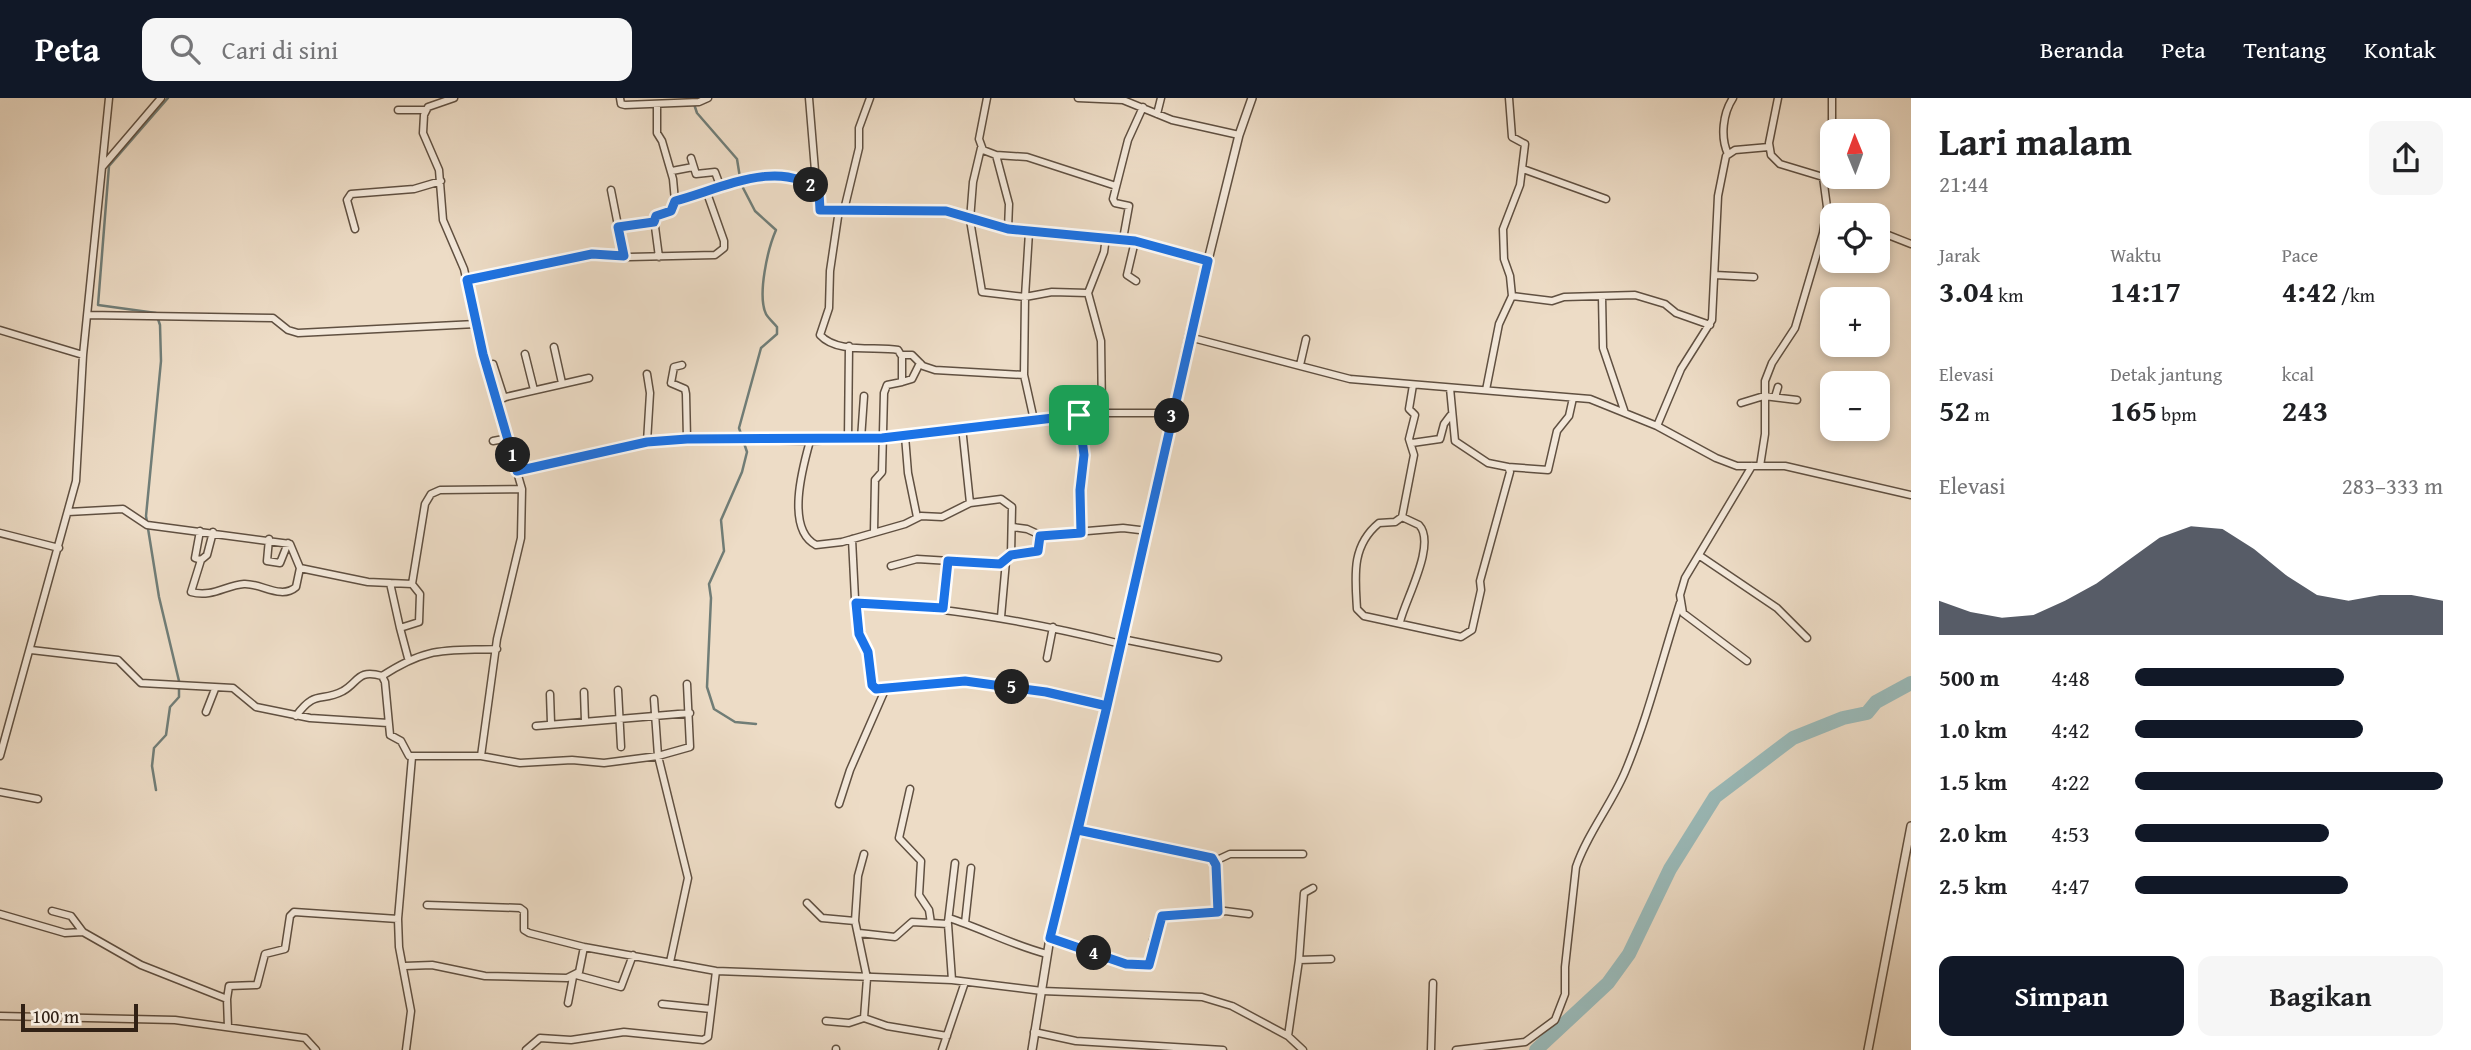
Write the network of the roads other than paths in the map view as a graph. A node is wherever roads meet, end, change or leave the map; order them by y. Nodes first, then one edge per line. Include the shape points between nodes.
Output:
1 (109, 98) edge
2 (161, 98) edge
3 (427, 98) edge
4 (454, 98) edge
5 (620, 98) edge
6 (708, 98) edge
7 (809, 98) edge
8 (870, 98) edge
9 (987, 98) edge
10 (1078, 98) edge
11 (1161, 98) edge
12 (1252, 98) edge
13 (1510, 98) edge
14 (1733, 98) edge
15 (1778, 98) edge
16 (1832, 98) edge
17 (657, 104) junction
18 (1143, 107) junction
19 (427, 108) junction
20 (398, 110) dead end
21 (1157, 114) junction
22 (1832, 119) edge
23 (1239, 135) junction
24 (1769, 147) junction
25 (981, 148) junction
26 (1728, 154) junction
27 (996, 155) junction
28 (691, 158) dead end
29 (102, 167) junction
30 (693, 167) junction
31 (1523, 169) junction
32 (672, 171) junction
33 (1820, 176) edge
34 (441, 181) junction
35 (1116, 186) junction
36 (721, 188) junction
37 (611, 190) dead end
38 (819, 192) junction
39 (707, 193) junction
40 (1605, 199) dead end
41 (675, 201) junction
42 (841, 210) junction
43 (970, 220) junction
44 (654, 222) junction
45 (618, 227) junction
46 (355, 229) dead end
47 (1008, 229) junction
48 (1029, 232) junction
49 (1890, 236) edge
50 (1106, 237) junction
51 (1123, 239) junction
52 (1135, 241) junction
53 (1911, 244) edge
54 (1820, 249) edge
55 (624, 256) junction
56 (659, 257) junction
57 (1208, 261) junction
58 (1715, 275) junction
59 (1754, 277) dead end
60 (467, 280) junction
61 (1136, 281) dead end
62 (1088, 293) junction
63 (1512, 296) junction
64 (1602, 296) junction
65 (1025, 297) junction
66 (87, 315) junction
67 (476, 324) junction
68 (1710, 326) junction
69 (2, 332) edge
70 (1189, 337) junction
71 (1307, 339) dead end
72 (849, 346) junction
73 (554, 348) dead end
74 (526, 354) dead end
75 (83, 355) junction
76 (902, 355) junction
77 (920, 363) junction
78 (493, 364) dead end
79 (682, 365) dead end
80 (1300, 365) junction
81 (647, 374) dead end
82 (1024, 375) junction
83 (589, 378) dead end
84 (902, 382) junction
85 (562, 383) junction
86 (1413, 385) junction
87 (1778, 387) dead end
88 (1450, 388) junction
89 (534, 390) junction
90 (1486, 390) junction
91 (864, 396) dead end
92 (1764, 396) junction
93 (1774, 397) junction
94 (500, 398) junction
95 (1573, 398) junction
96 (1797, 400) dead end
97 (1741, 404) dead end
98 (1102, 413) junction
99 (1173, 413) junction
100 (1629, 414) junction
101 (1079, 415) junction
102 (1451, 415) junction
103 (1034, 420) junction
104 (1657, 426) junction
105 (962, 427) junction
106 (905, 436) junction
107 (509, 438) junction
108 (882, 438) junction
109 (687, 439) junction
110 (848, 439) junction
111 (861, 439) junction
112 (493, 441) dead end
113 (810, 441) junction
114 (647, 442) junction
115 (1412, 443) junction
116 (1752, 466) junction
117 (1760, 466) junction
118 (1508, 467) junction
119 (517, 471) junction
120 (522, 489) junction
121 (1911, 495) edge
122 (970, 503) junction
123 (68, 512) junction
124 (917, 517) junction
125 (1402, 517) junction
126 (1013, 527) junction
127 (200, 531) junction
128 (1148, 531) junction
129 (213, 532) junction
130 (874, 532) junction
131 (0, 533) edge
132 (1081, 533) junction
133 (1040, 536) junction
134 (269, 539) junction
135 (852, 539) junction
136 (288, 543) junction
137 (59, 548) junction
138 (1700, 556) junction
139 (1009, 558) junction
140 (201, 560) junction
141 (948, 561) junction
142 (891, 566) dead end
143 (300, 568) junction
144 (390, 583) junction
145 (412, 584) junction
146 (856, 603) junction
147 (1680, 603) junction
148 (943, 608) junction
149 (1001, 617) junction
150 (1400, 622) junction
151 (1053, 627) junction
152 (400, 628) junction
153 (1807, 638) dead end
154 (1122, 641) junction
155 (496, 649) junction
156 (31, 650) junction
157 (408, 658) junction
158 (1047, 658) dead end
159 (1217, 658) dead end
160 (1747, 661) dead end
161 (382, 676) junction
162 (687, 684) dead end
163 (215, 689) junction
164 (618, 690) dead end
165 (886, 690) junction
166 (584, 692) dead end
167 (550, 694) dead end
168 (654, 699) dead end
169 (1107, 706) junction
170 (206, 712) dead end
171 (690, 713) junction
172 (296, 716) junction
173 (655, 717) junction
174 (621, 719) junction
175 (585, 721) junction
176 (388, 723) junction
177 (551, 723) junction
178 (536, 726) dead end
179 (3, 738) edge
180 (621, 747) dead end
181 (0, 756) edge
182 (481, 756) junction
183 (658, 756) junction
184 (412, 757) junction
185 (910, 789) dead end
186 (0, 792) edge
187 (38, 799) dead end
188 (839, 804) dead end
189 (1911, 827) edge
190 (1078, 830) junction
191 (864, 854) dead end
192 (1303, 855) dead end
193 (1215, 861) junction
194 (955, 863) dead end
195 (971, 867) dead end
196 (1313, 888) dead end
197 (807, 903) dead end
198 (427, 905) dead end
199 (52, 911) dead end
200 (1218, 912) junction
201 (0, 914) edge
202 (1249, 914) dead end
203 (398, 919) junction
204 (855, 921) junction
205 (949, 921) junction
206 (931, 923) junction
207 (965, 923) junction
208 (83, 932) junction
209 (859, 933) junction
210 (1050, 938) junction
211 (584, 947) junction
212 (1047, 954) junction
213 (633, 956) junction
214 (1331, 959) dead end
215 (1298, 960) junction
216 (670, 962) junction
217 (405, 966) junction
218 (716, 971) junction
219 (575, 976) junction
220 (867, 978) junction
221 (951, 980) junction
222 (965, 982) junction
223 (1433, 983) dead end
224 (1042, 991) junction
225 (227, 999) junction
226 (568, 1003) dead end
227 (662, 1004) dead end
228 (711, 1009) junction
229 (0, 1016) edge
230 (864, 1018) junction
231 (827, 1021) dead end
232 (228, 1027) junction
233 (1034, 1032) junction
234 (947, 1036) junction
235 (1288, 1036) junction
236 (1167, 1049) edge
237 (316, 1050) edge
238 (406, 1050) edge
239 (526, 1050) edge
240 (942, 1050) edge
241 (1032, 1050) edge
242 (1223, 1050) edge
243 (1303, 1050) edge
244 (1430, 1050) edge
245 (1456, 1050) edge
246 (1868, 1050) edge

1 - 29 street
2 - 29 street
3 - 19 street
4 - 19 street
5 - 17 street via 625,105
6 - 17 street
7 - 38 street
8 - 42 street
9 - 25 street
10 - 18 street via 1123,100
11 - 21 street
12 - 23 street
13 - 31 street via 1512,137 1525,144
14 - 26 street via 1724,119
15 - 24 street
16 - 22 street
17 - 32 street via 657,136
18 - 21 street
18 - 35 street via 1128,140
19 - 20 street
19 - 34 street via 424,137
21 - 23 street
23 - 57 street
24 - 26 street
24 - 33 street via 1780,164
25 - 27 street
25 - 43 street
26 - 58 street via 1721,169
27 - 35 street via 1027,157
27 - 47 street via 1009,204
28 - 30 street
29 - 66 street
30 - 32 street
30 - 36 street via 699,176 715,172
31 - 40 street
31 - 63 street via 1503,229
32 - 41 street
34 - 46 street via 414,189 351,194 347,200
34 - 60 street via 444,224
35 - 51 street via 1113,201 1129,206
36 - 38 street via 779,175 808,182
36 - 39 street
37 - 45 street
38 - 42 street via 820,210
39 - 41 street
39 - 56 street via 721,226 724,248 715,255
41 - 44 street via 671,211 656,216
42 - 43 street via 937,210
42 - 72 street via 830,271 830,308 820,335
43 - 47 street
43 - 65 street via 982,292
44 - 45 street
44 - 56 street
45 - 55 street
47 - 48 street
48 - 50 street
48 - 65 street
49 - 53 street
50 - 51 street
50 - 62 street
51 - 52 street
52 - 57 street
52 - 61 street via 1127,275
54 - 92 street via 1795,328 1772,363
55 - 56 street
55 - 60 street via 592,254
57 - 70 street
58 - 59 street
58 - 68 street
60 - 67 street
62 - 65 street
62 - 98 street via 1101,341
63 - 64 street via 1552,301
63 - 90 street via 1499,324
64 - 68 street via 1648,298
64 - 100 street via 1604,348
65 - 82 street
66 - 67 street via 273,318 292,333
66 - 75 street
67 - 94 street
68 - 104 street via 1681,369
69 - 75 street
70 - 80 street
70 - 99 street
71 - 80 street
72 - 76 street via 894,349
72 - 110 street
73 - 85 street
74 - 89 street
75 - 123 street via 76,481
76 - 77 street via 912,355
76 - 84 street
77 - 82 street via 935,370
77 - 84 street via 912,379
78 - 94 street
79 - 109 street via 674,367 671,383 685,389
80 - 86 street via 1350,379
81 - 114 street
82 - 103 street
83 - 85 street
84 - 108 street via 885,387
85 - 89 street
86 - 88 street
86 - 115 street via 1409,408 1415,414
87 - 93 street
88 - 90 street
88 - 102 street
89 - 94 street
90 - 95 street
91 - 111 street
92 - 93 street
92 - 97 street
92 - 117 street
93 - 96 street
94 - 107 street
95 - 100 street via 1604,403
95 - 118 street via 1569,416 1557,431 1548,470
98 - 99 street
98 - 101 street
99 - 128 street
100 - 104 street
101 - 103 street
101 - 132 street via 1084,455
102 - 115 street via 1440,439
102 - 118 street via 1455,440 1462,448 1488,463
103 - 105 street
104 - 116 street via 1716,458
105 - 106 street
105 - 122 street
106 - 108 street
106 - 124 street
107 - 112 street
107 - 119 street
108 - 111 street
108 - 130 street
109 - 113 street
109 - 114 street
110 - 111 street
110 - 113 street
113 - 135 street via 798,482 806,535 816,545
114 - 119 street
115 - 125 street via 1414,455
116 - 117 street
116 - 138 street via 1719,516
117 - 121 street via 1785,466
118 - 150 street via 1510,476 1470,633 1461,637
119 - 120 street
120 - 145 street via 440,490 431,494 425,504
120 - 155 street via 522,538
122 - 124 street via 942,517
122 - 126 street via 1001,499 1015,512
123 - 127 street via 123,509 146,525
123 - 137 street
124 - 130 street
125 - 150 street via 1419,525 1425,538 1414,588
125 - 150 street via 1373,528 1355,568 1359,612
126 - 133 street
126 - 139 street
127 - 129 street
127 - 140 street via 195,558
128 - 132 street via 1123,528
128 - 154 street
129 - 134 street
129 - 140 street via 207,555
130 - 135 street
131 - 137 street
132 - 133 street
133 - 139 street via 1038,551
134 - 136 street
134 - 136 street via 267,561 280,563
135 - 146 street
136 - 143 street
137 - 156 street
138 - 147 street via 1685,578
138 - 153 street via 1777,608
139 - 141 street via 1000,564
139 - 149 street
140 - 143 street via 190,590 194,593 246,583 291,592
141 - 142 street via 917,559
141 - 148 street
143 - 144 street via 324,576
144 - 145 street
144 - 152 street
145 - 152 street via 420,594 419,622
146 - 148 street
146 - 165 street via 872,685
147 - 160 street via 1683,613
147 - 245 street via 1626,769 1576,867 1560,1010 1545,1029 1525,1042
148 - 149 street
149 - 151 street
151 - 154 street
151 - 158 street
152 - 157 street
154 - 159 street
154 - 169 street
155 - 157 street via 453,648
155 - 182 street
156 - 163 street via 118,660 137,682
156 - 179 street
157 - 161 street
161 - 172 street via 360,676 344,691 308,700
161 - 176 street
162 - 171 street
163 - 170 street
163 - 172 street via 234,689 254,706
164 - 174 street
165 - 169 street via 965,681
165 - 188 street
166 - 175 street
167 - 177 street
168 - 173 street
169 - 190 street
171 - 173 street
171 - 183 street via 690,747
172 - 176 street
173 - 174 street
173 - 183 street
174 - 175 street
174 - 180 street
175 - 177 street
176 - 184 street via 390,735 401,741
177 - 178 street
179 - 181 street
182 - 183 street via 520,763
182 - 184 street
183 - 216 street via 688,878
184 - 203 street
185 - 206 street via 899,838 921,861 919,895
186 - 187 street
189 - 246 street
190 - 193 street
190 - 210 street
191 - 204 street
192 - 193 street via 1230,854
193 - 200 street
194 - 205 street
195 - 207 street
196 - 215 street via 1304,893
197 - 204 street via 822,918
198 - 211 street via 520,908 524,930
199 - 208 street via 71,916
200 - 202 street
200 - 210 street via 1162,916 1149,965 1126,964
201 - 208 street via 65,933
203 - 217 street
203 - 225 street via 294,912 284,951 265,954 257,985 229,986
204 - 209 street
205 - 206 street
205 - 207 street
205 - 221 street
206 - 209 street via 912,922 895,937
207 - 212 street via 1010,944
208 - 225 street via 160,974
209 - 220 street
210 - 212 street
211 - 213 street
211 - 219 street
212 - 224 street
213 - 216 street
213 - 219 street via 621,987
214 - 215 street
215 - 235 street
216 - 218 street
217 - 219 street via 432,965 494,977
217 - 238 street via 411,1011
218 - 220 street
218 - 228 street
219 - 226 street
220 - 221 street
220 - 230 street
221 - 222 street
222 - 224 street
222 - 234 street
223 - 244 street
224 - 233 street
224 - 235 street via 1202,997 1232,1006
225 - 232 street
227 - 228 street
228 - 239 street via 708,1037 697,1042 612,1032 571,1040 540,1038
229 - 232 street via 170,1020
230 - 231 street via 849,1023
230 - 234 street
232 - 237 street via 305,1038
233 - 236 street via 1076,1041
233 - 241 street
234 - 240 street
235 - 243 street
236 - 242 street

